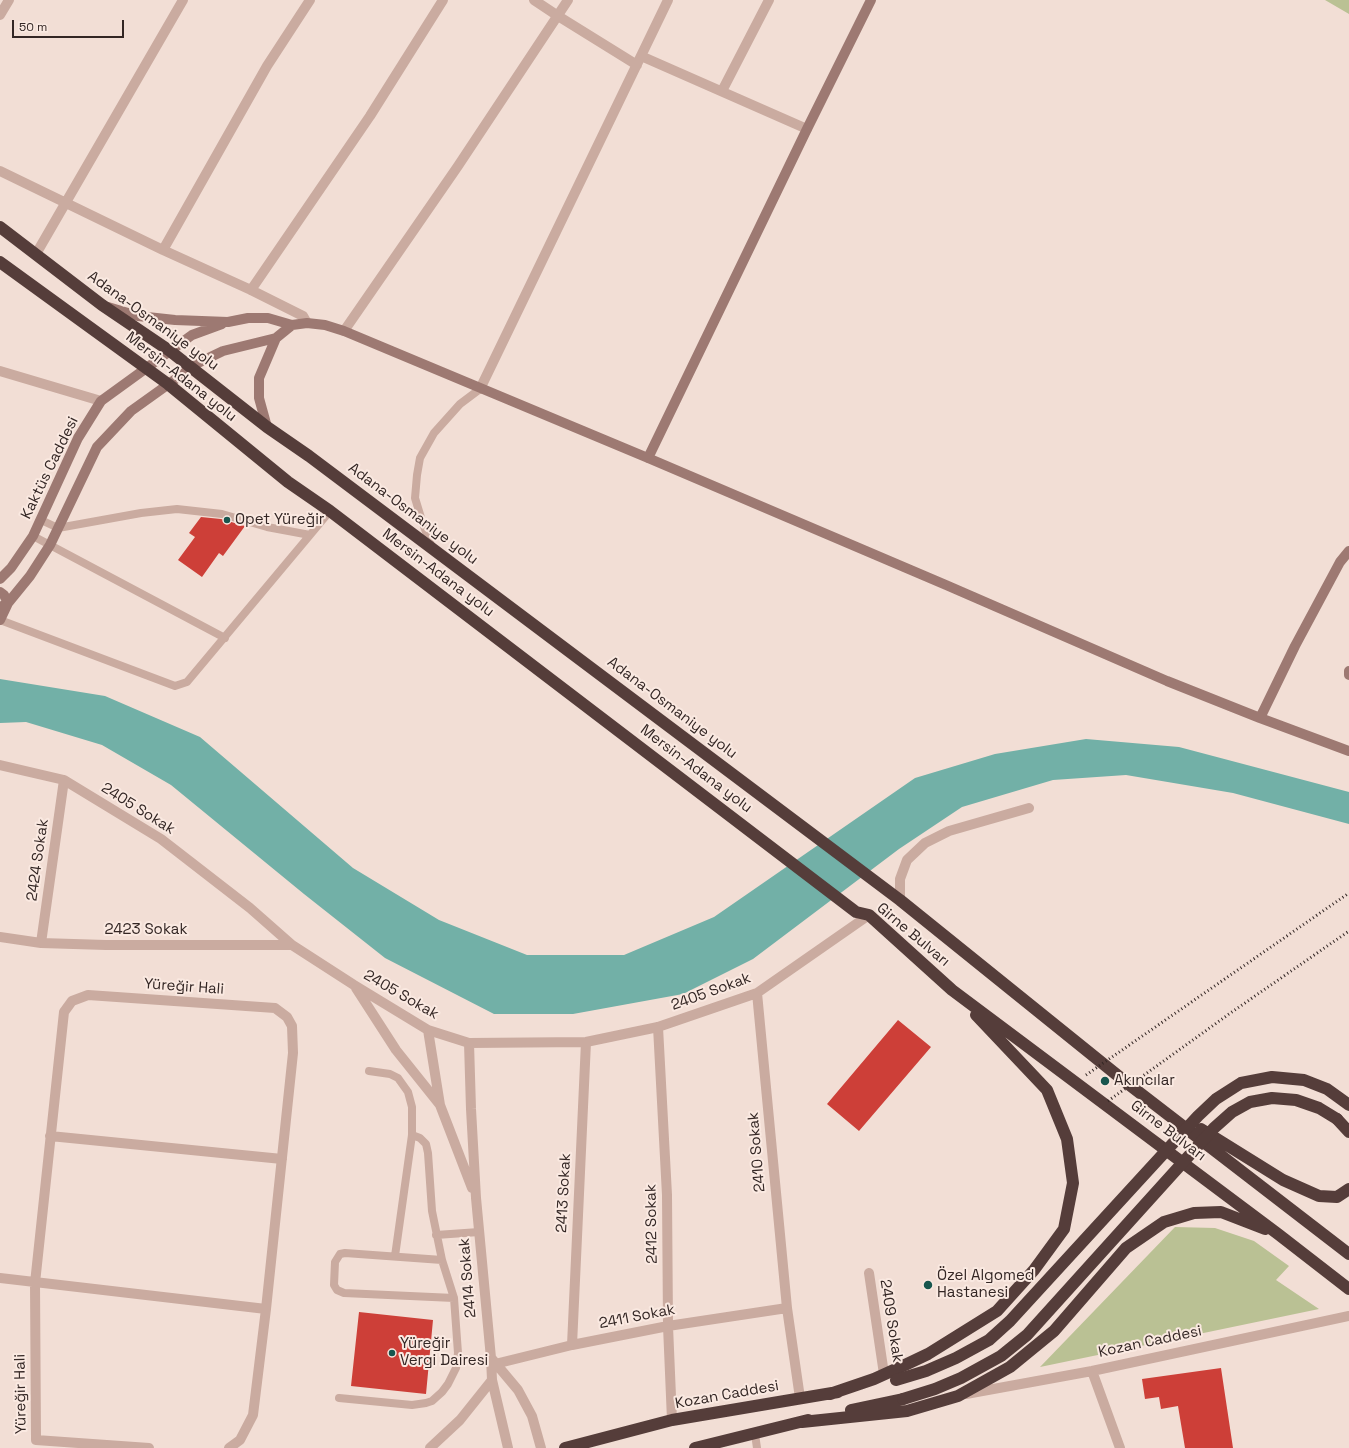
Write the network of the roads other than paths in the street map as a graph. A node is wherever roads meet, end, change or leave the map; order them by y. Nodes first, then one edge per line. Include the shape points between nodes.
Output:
1 (9, 0) edge
2 (183, 0) edge
3 (310, 0) edge
4 (443, 0) edge
5 (534, 0) edge
6 (568, 0) edge
7 (668, 0) edge
8 (769, 0) edge
9 (871, 0) edge
10 (0, 15) edge
11 (558, 16) junction
12 (639, 60) junction
13 (722, 91) junction
14 (807, 129) junction
15 (0, 171) edge
16 (65, 203) junction
17 (0, 227) edge
18 (163, 250) junction
19 (36, 254) junction
20 (0, 262) edge
21 (251, 290) junction
22 (102, 305) junction
23 (228, 322) junction
24 (307, 323) junction
25 (292, 325) junction
26 (344, 331) junction
27 (276, 338) junction
28 (170, 351) junction
29 (146, 368) junction
30 (191, 368) junction
31 (0, 371) edge
32 (168, 384) junction
33 (480, 388) junction
34 (101, 401) junction
35 (267, 427) junction
36 (648, 458) junction
37 (330, 511) junction
38 (41, 520) junction
39 (58, 528) junction
40 (310, 535) junction
41 (33, 536) junction
42 (50, 545) junction
43 (432, 548) junction
44 (1349, 551) edge
45 (0, 579) edge
46 (0, 592) edge
47 (4, 605) edge
48 (0, 620) edge
49 (225, 638) junction
50 (1349, 671) edge
51 (1349, 675) edge
52 (1260, 718) junction
53 (1349, 751) edge
54 (0, 765) edge
55 (64, 780) junction
56 (1029, 808) dead end
57 (900, 900) junction
58 (856, 912) joint
59 (869, 916) junction
60 (0, 937) edge
61 (41, 943) junction
62 (292, 945) junction
63 (354, 985) junction
64 (952, 990) junction
65 (757, 993) junction
66 (658, 1027) junction
67 (428, 1030) junction
68 (586, 1042) junction
69 (469, 1044) junction
70 (369, 1071) dead end
71 (1127, 1083) junction
72 (440, 1105) junction
73 (1349, 1105) edge
74 (1349, 1132) edge
75 (412, 1135) junction
76 (50, 1136) junction
77 (282, 1159) junction
78 (1349, 1189) edge
79 (476, 1198) junction
80 (479, 1232) junction
81 (1278, 1234) junction
82 (436, 1235) junction
83 (1349, 1254) edge
84 (395, 1256) junction
85 (442, 1260) junction
86 (869, 1273) dead end
87 (0, 1278) edge
88 (35, 1283) junction
89 (1349, 1289) edge
90 (454, 1298) junction
91 (786, 1308) junction
92 (266, 1309) junction
93 (1349, 1316) edge
94 (668, 1326) junction
95 (572, 1345) junction
96 (493, 1361) junction
97 (1092, 1371) junction
98 (884, 1374) junction
99 (492, 1380) junction
100 (830, 1394) junction
101 (958, 1396) junction
102 (339, 1398) dead end
103 (800, 1398) junction
104 (672, 1420) junction
105 (802, 1422) junction
106 (755, 1434) junction
107 (149, 1448) edge
108 (229, 1448) edge
109 (430, 1448) edge
110 (508, 1448) edge
111 (541, 1448) edge
112 (565, 1448) edge
113 (695, 1448) edge
114 (757, 1448) edge
115 (1120, 1448) edge

1 - 10 street
2 - 16 street
3 - 18 street via 267,66
4 - 21 street via 370,116
5 - 11 street
6 - 11 street
7 - 12 street
8 - 13 street
9 - 14 main road
11 - 12 street
11 - 26 street
12 - 13 street
12 - 33 street
13 - 14 street
14 - 36 main road
15 - 16 street
16 - 18 street
16 - 19 street
17 - 19 highway, Adana-Osmaniye yolu
18 - 21 street
19 - 22 highway, Adana-Osmaniye yolu
20 - 29 highway, Mersin-Adana yolu
21 - 24 street via 303,316
22 - 23 main road via 138,316
22 - 28 highway, Adana-Osmaniye yolu
23 - 25 main road via 268,318
23 - 28 main road, Kaktüs Caddesi via 192,335
24 - 25 main road
24 - 26 main road
25 - 27 main road
26 - 33 main road
27 - 30 main road via 223,351
27 - 35 main road via 259,378 259,398
28 - 29 main road, Kaktüs Caddesi
28 - 30 highway, Adana-Osmaniye yolu
29 - 32 highway, Mersin-Adana yolu
29 - 34 main road, Kaktüs Caddesi
30 - 32 main road
30 - 35 highway, Adana-Osmaniye yolu
31 - 34 street
32 - 37 highway, Mersin-Adana yolu via 288,482
32 - 39 main road via 131,411 97,447
33 - 36 main road
33 - 43 lane via 460,404 434,433 420,458 415,498
34 - 38 main road, Kaktüs Caddesi via 78,438
35 - 43 highway, Adana-Osmaniye yolu
36 - 52 main road via 1167,682
37 - 40 lane
37 - 58 highway, Mersin-Adana yolu
38 - 39 lane
38 - 41 main road, Kaktüs Caddesi
39 - 40 lane via 177,509 222,514 267,527
39 - 42 main road
40 - 49 lane
41 - 42 lane
41 - 45 main road, Kaktüs Caddesi via 11,568
42 - 47 main road via 30,576
42 - 49 lane
43 - 57 highway, Adana-Osmaniye yolu
44 - 52 main road via 1340,562 1295,646
46 - 47 main road via 4,595
47 - 48 main road
48 - 49 lane via 174,686 187,682
50 - 51 main road
52 - 53 main road
54 - 55 street, 2405 Sokak
55 - 61 street, 2424 Sokak
55 - 62 street, 2405 Sokak via 161,839 250,908
56 - 57 street via 949,831 925,843 907,860 900,878
57 - 71 highway, Girne Bulvarı
58 - 59 highway, Girne Bulvarı
59 - 64 highway, Girne Bulvarı
59 - 65 street, 2405 Sokak
60 - 61 street, 2423 Sokak
61 - 62 street, 2423 Sokak
62 - 63 street, 2405 Sokak
63 - 67 street, 2405 Sokak
63 - 72 street, 2414 Sokak via 396,1050
64 - 81 highway, Girne Bulvarı
64 - 98 highway via 1047,1090 1066,1139 1073,1183 1064,1229 1034,1270 998,1311 928,1354
65 - 66 street, 2405 Sokak
65 - 91 street, 2410 Sokak
66 - 68 street, 2405 Sokak
66 - 94 street, 2412 Sokak via 667,1195
67 - 69 street, 2405 Sokak
67 - 72 street
68 - 69 street, 2405 Sokak
68 - 95 street, 2413 Sokak
69 - 79 street, 2414 Sokak
70 - 75 lane via 390,1074 398,1078 404,1086 411,1099
71 - 78 highway via 1283,1180 1319,1196 1337,1197
71 - 83 highway, Girne Bulvarı
72 - 79 street, 2414 Sokak
73 - 100 highway, Kozan Caddesi, bridge via 1327,1089 1304,1080 1272,1077 1241,1083 1216,1099 1198,1116 989,1340 926,1371
74 - 105 highway, bridge via 1337,1119 1319,1108 1296,1100 1272,1098 1250,1102 1232,1112 1214,1128 1027,1335 1001,1356 935,1389
75 - 82 lane via 426,1144
75 - 84 lane
76 - 77 street
76 - 77 street, Yüreğir Hali via 64,1012 72,1001 88,995 275,1008 287,1017 292,1026 292,1053
76 - 88 street, Yüreğir Hali
77 - 92 street, Yüreğir Hali
79 - 80 street, 2414 Sokak
80 - 82 lane
80 - 96 street, 2414 Sokak
81 - 89 highway, Girne Bulvarı
81 - 101 highway via 1221,1212 1194,1213 1164,1222 1126,1248 1054,1331 1010,1367
82 - 85 lane
84 - 85 lane
84 - 90 lane via 340,1254 336,1262 335,1288 344,1293
85 - 90 lane
86 - 98 street, 2409 Sokak
87 - 88 street
88 - 92 street
88 - 107 street, Yüreğir Hali via 36,1440
90 - 102 lane via 458,1361 453,1376 437,1397 419,1405
91 - 94 street, 2411 Sokak
91 - 103 street, 2410 Sokak
92 - 108 street, Yüreğir Hali via 253,1415 240,1440
93 - 97 street, Kozan Caddesi
94 - 95 street, 2411 Sokak
94 - 104 street, 2412 Sokak
95 - 96 street, 2411 Sokak
96 - 99 street, 2414 Sokak
96 - 111 street via 518,1390 532,1416
97 - 101 street, Kozan Caddesi
97 - 115 street
98 - 100 highway
99 - 109 street via 460,1420
99 - 110 street, 2414 Sokak
100 - 103 highway, Kozan Caddesi
101 - 105 highway via 908,1411
103 - 104 highway, Kozan Caddesi
104 - 112 highway, Kozan Caddesi
105 - 106 highway
106 - 113 highway
106 - 114 lane

